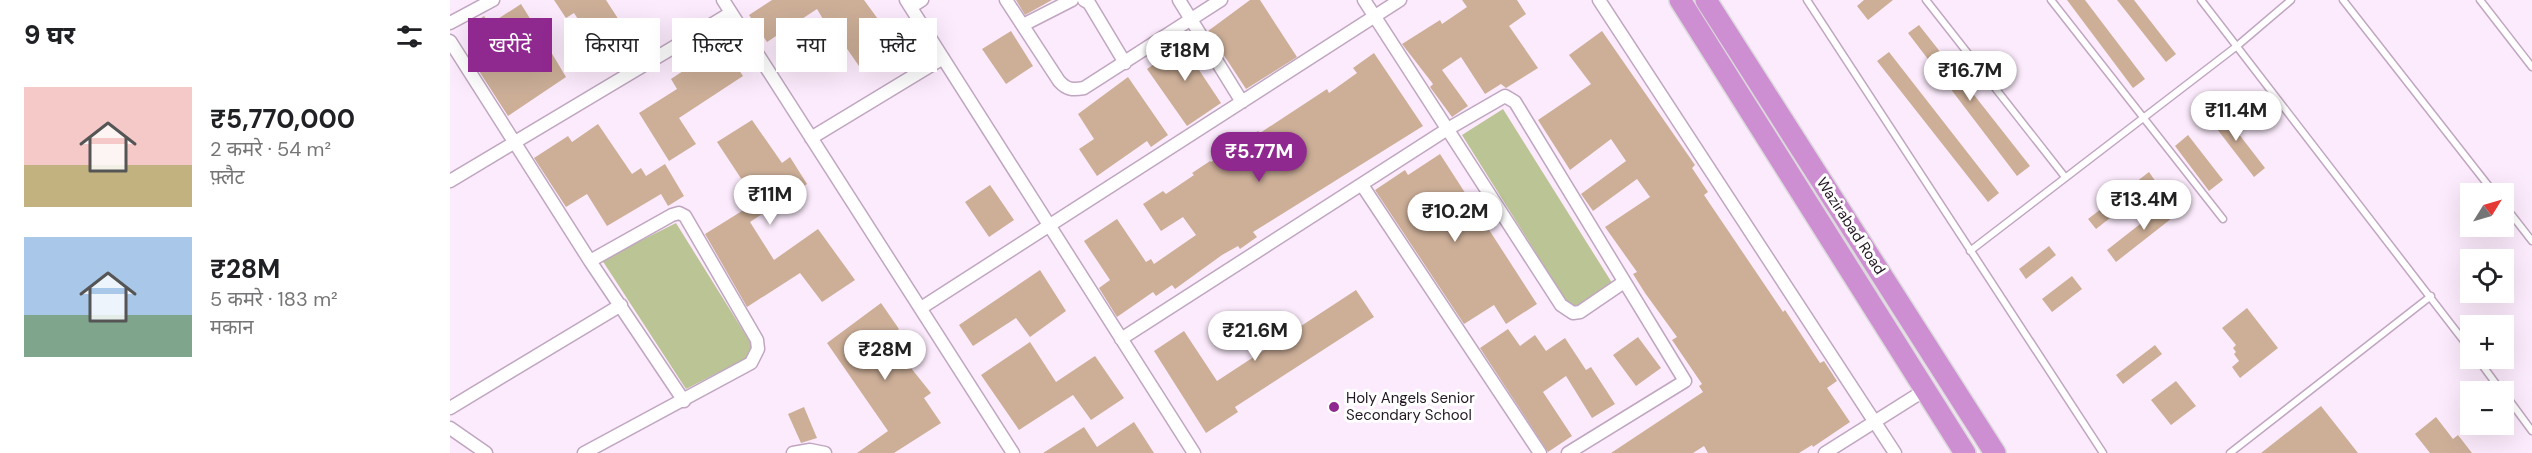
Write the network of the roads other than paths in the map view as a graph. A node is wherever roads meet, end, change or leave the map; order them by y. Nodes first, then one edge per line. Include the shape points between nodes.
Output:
1 (493, 0) edge
2 (723, 0) edge
3 (922, 0) edge
4 (1006, 0) edge
5 (1072, 0) edge
6 (1084, 0) edge
7 (1179, 0) edge
8 (1221, 0) edge
9 (1364, 0) edge
10 (1400, 0) edge
11 (1599, 0) edge
12 (1680, 0) edge
13 (1706, 0) edge
14 (1807, 0) edge
15 (1926, 0) edge
16 (2051, 0) edge
17 (2201, 0) edge
18 (2292, 0) edge
19 (2343, 0) edge
20 (2480, 0) edge
21 (909, 4) edge
22 (731, 13) junction
23 (1375, 16) junction
24 (1191, 20) junction
25 (450, 23) edge
26 (1023, 25) junction
27 (450, 41) edge
28 (2237, 46) junction
29 (943, 58) junction
30 (1125, 63) junction
31 (2532, 67) edge
32 (1242, 102) junction
33 (2142, 118) junction
34 (1446, 130) junction
35 (812, 138) junction
36 (517, 143) junction
37 (2065, 177) junction
38 (450, 180) edge
39 (2486, 183) edge
40 (1362, 185) junction
41 (2514, 218) edge
42 (2223, 219) dead end
43 (1049, 226) junction
44 (2532, 241) edge
45 (1970, 251) junction
46 (590, 261) junction
47 (1624, 282) junction
48 (2431, 296) junction
49 (621, 305) junction
50 (921, 308) junction
51 (2460, 335) edge
52 (1121, 339) junction
53 (2485, 369) edge
54 (2495, 381) edge
55 (1925, 390) junction
56 (684, 401) junction
57 (2514, 407) edge
58 (450, 408) edge
59 (1875, 422) junction
60 (450, 429) edge
61 (2532, 431) edge
62 (486, 453) edge
63 (584, 453) edge
64 (793, 453) edge
65 (825, 453) edge
66 (1013, 453) edge
67 (1194, 453) edge
68 (1540, 453) edge
69 (1568, 453) edge
70 (1826, 453) edge
71 (1895, 453) edge
72 (1965, 453) edge
73 (1995, 453) edge
74 (2103, 453) edge
75 (2230, 453) edge

1 - 25 street
2 - 22 street
3 - 21 street
4 - 26 street
5 - 26 street
6 - 30 street
7 - 24 street
8 - 24 street
9 - 23 street
10 - 23 street
11 - 59 street
12 - 55 highway, Wazirabad Road
13 - 73 highway, Wazirabad Road
14 - 45 lane
15 - 37 lane
16 - 33 lane
17 - 28 lane
18 - 28 lane
19 - 39 lane
20 - 31 lane
21 - 29 street
22 - 35 street
22 - 36 street
23 - 32 street
23 - 34 street
24 - 30 street
24 - 32 street
26 - 30 street via 1065,88 1084,88
27 - 36 street
28 - 33 lane
28 - 48 lane
29 - 35 street
29 - 43 street
32 - 43 street
33 - 37 lane
33 - 42 lane
34 - 40 street
34 - 47 street via 1561,305 1573,313 1580,312
34 - 47 street via 1500,97 1511,98
35 - 50 street
36 - 38 street
36 - 46 street
37 - 45 lane
40 - 52 street
40 - 68 street
41 - 44 lane
43 - 50 street
43 - 52 street
45 - 74 lane
46 - 49 street
46 - 56 street via 672,215 679,213 691,223 757,340 758,349 751,363
47 - 69 street via 1685,381
48 - 51 lane
48 - 75 lane
49 - 56 street
49 - 58 street
50 - 66 street
52 - 67 street
53 - 54 lane
55 - 59 street
55 - 72 highway, Wazirabad Road
56 - 63 street
57 - 61 lane
59 - 70 street
59 - 71 street
60 - 62 street
64 - 65 street

